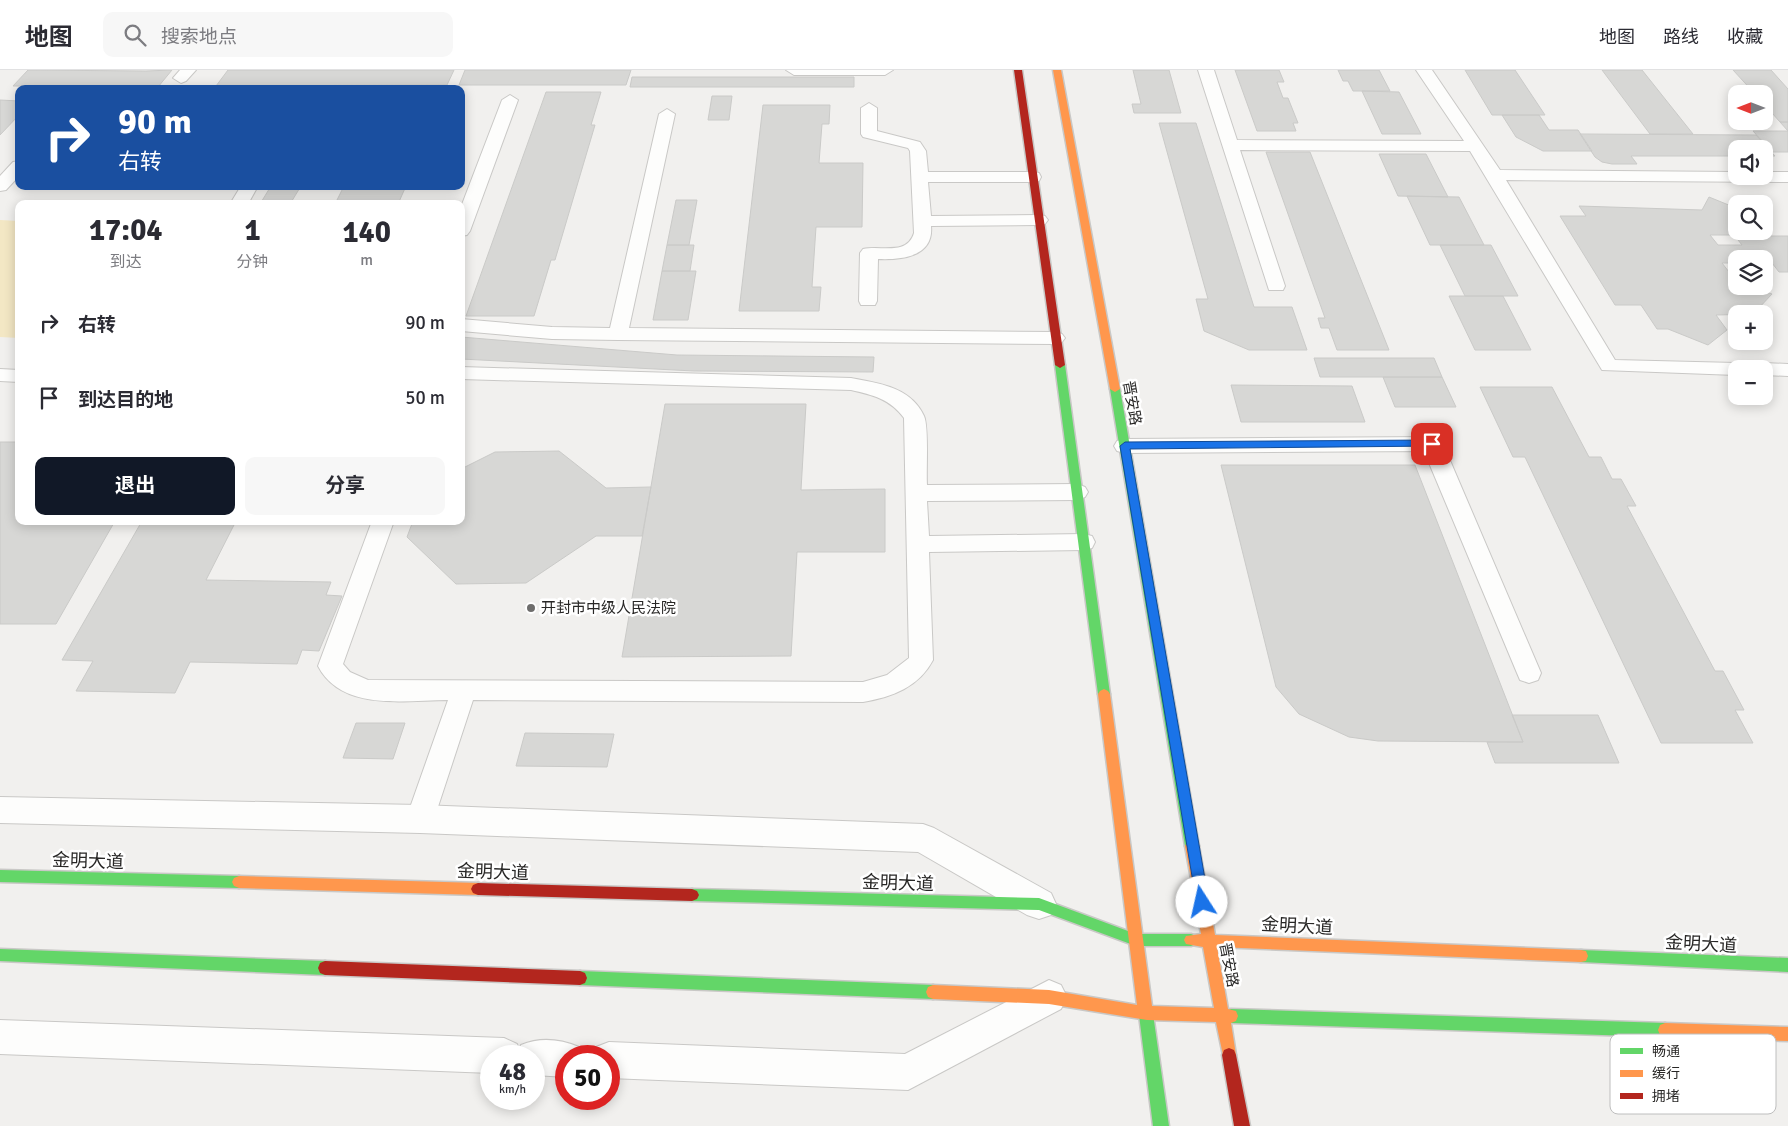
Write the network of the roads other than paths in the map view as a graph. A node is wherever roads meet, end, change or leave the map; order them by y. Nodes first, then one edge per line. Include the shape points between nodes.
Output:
1 (794, 70) edge
2 (885, 70) edge
3 (1018, 70) edge
4 (1057, 70) edge
5 (1206, 70) edge
6 (1424, 70) edge
7 (510, 100) dead end
8 (869, 108) dead end
9 (667, 114) dead end
10 (1231, 145) junction
11 (1475, 146) junction
12 (15, 170) edge
13 (1494, 175) junction
14 (1033, 177) junction
15 (1788, 177) edge
16 (920, 178) junction
17 (0, 186) edge
18 (465, 220) edge
19 (1039, 220) junction
20 (922, 221) junction
21 (1276, 286) dead end
22 (868, 300) dead end
23 (465, 325) edge
24 (618, 334) junction
25 (1056, 338) junction
26 (1728, 369) edge
27 (1773, 369) edge
28 (1788, 370) edge
29 (465, 373) edge
30 (0, 375) edge
31 (15, 376) edge
32 (1125, 446) junction
33 (1077, 492) junction
34 (916, 493) junction
35 (382, 525) edge
36 (1084, 542) junction
37 (918, 544) junction
38 (1529, 673) dead end
39 (464, 691) junction
40 (0, 810) edge
41 (420, 819) junction
42 (0, 876) edge
43 (1039, 904) junction
44 (1136, 940) junction
45 (1208, 940) junction
46 (0, 956) edge
47 (1788, 965) edge
48 (1050, 997) junction
49 (1147, 1013) junction
50 (1223, 1015) junction
51 (1788, 1034) edge
52 (0, 1037) edge
53 (480, 1055) edge
54 (620, 1060) edge
55 (1161, 1126) edge
56 (1242, 1126) edge

1 - 2 lane
3 - 14 main road
4 - 32 main road, 晋安路
5 - 10 lane
6 - 11 lane
7 - 18 lane
8 - 16 lane via 869,134 914,145 918,151
9 - 24 lane
10 - 11 lane
10 - 21 lane
11 - 13 lane
12 - 17 lane
13 - 15 lane
13 - 26 lane via 1609,366
14 - 16 lane
14 - 19 main road
16 - 20 lane
19 - 20 lane
19 - 25 main road
20 - 22 lane via 922,241 917,247 904,253 869,253
23 - 24 lane via 552,333
24 - 25 lane
25 - 33 main road
27 - 28 lane
29 - 34 lane via 851,384 890,392 905,403 914,417
30 - 31 lane
32 - 38 lane via 1432,444
32 - 45 main road, 晋安路
33 - 34 lane
33 - 36 main road
34 - 37 lane
35 - 39 lane via 330,666 341,679 366,690
36 - 37 lane
36 - 44 main road
37 - 39 lane via 921,660 913,672 886,689 864,692
39 - 41 lane
40 - 41 street
41 - 43 street via 923,838
42 - 43 main road, 金明大道
43 - 44 main road, 金明大道
44 - 45 main road, 金明大道
44 - 49 main road
45 - 47 main road, 金明大道
45 - 50 main road, 晋安路
46 - 48 main road
48 - 49 main road
48 - 54 street via 908,1072
49 - 50 main road
49 - 55 main road
50 - 51 main road
50 - 56 main road, 晋安路
52 - 53 street

